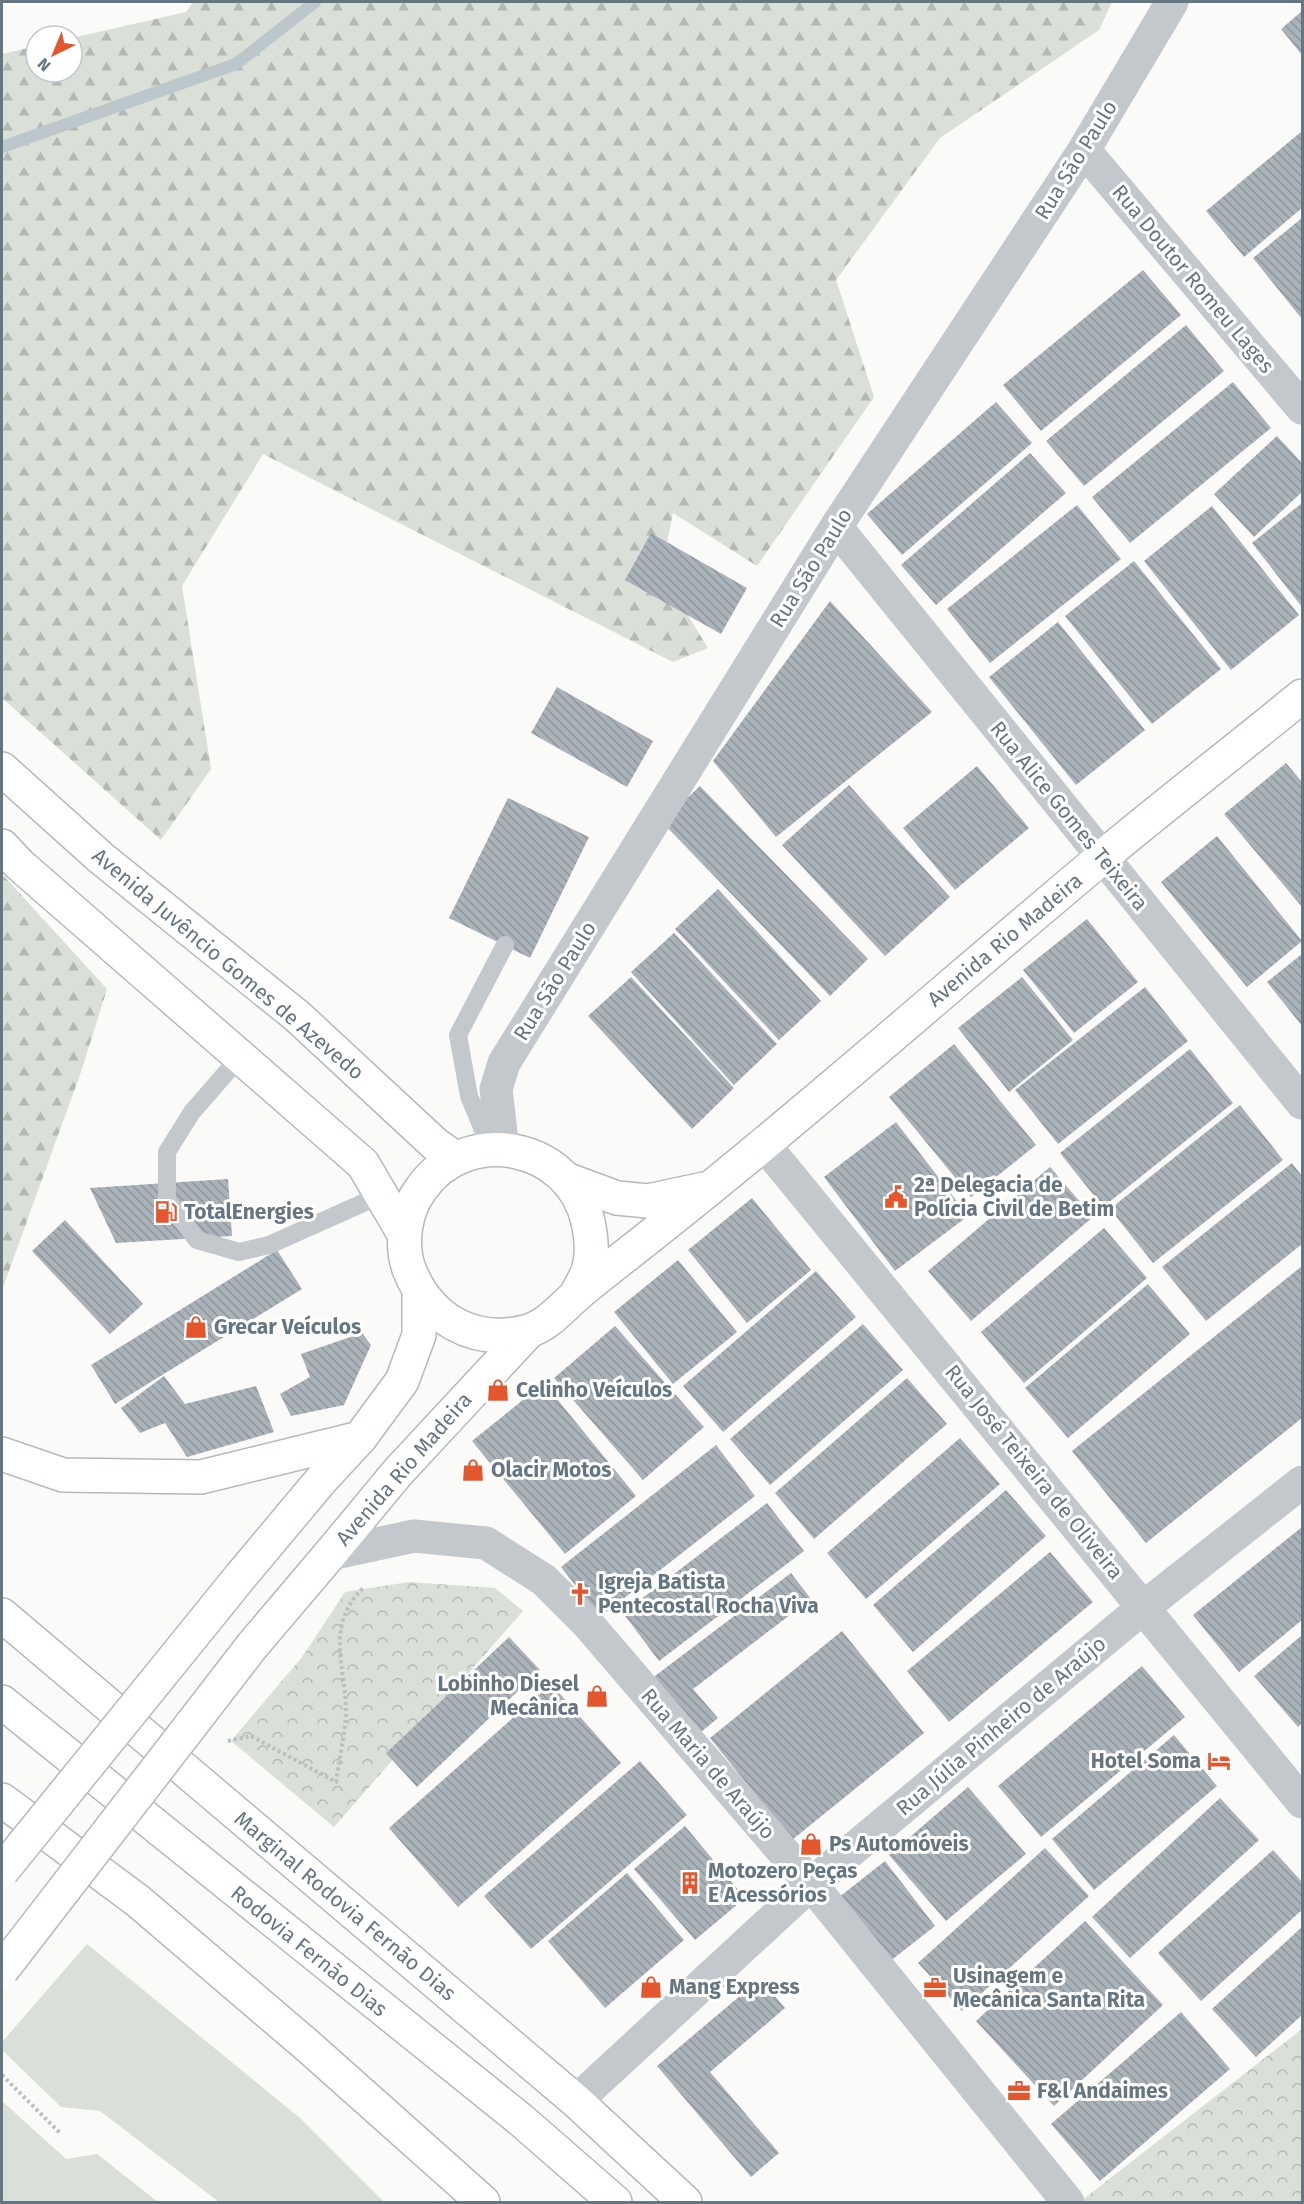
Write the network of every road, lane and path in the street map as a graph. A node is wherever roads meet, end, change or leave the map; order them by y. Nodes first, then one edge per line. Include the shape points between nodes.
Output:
1 (1172, 2) edge
2 (1084, 150) junction
3 (1302, 408) edge
4 (836, 527) junction
5 (1302, 696) edge
6 (2, 769) edge
7 (2, 846) edge
8 (1102, 858) junction
9 (505, 945) dead end
10 (240, 1057) junction
11 (1302, 1103) edge
12 (764, 1143) junction
13 (497, 1150) junction
14 (456, 1159) junction
15 (568, 1180) junction
16 (712, 1188) junction
17 (381, 1195) junction
18 (404, 1234) junction
19 (419, 1292) junction
20 (576, 1295) junction
21 (528, 1332) junction
22 (360, 1438) junction
23 (2, 1454) edge
24 (1302, 1482) edge
25 (330, 1554) junction
26 (353, 1597) dead end
27 (1144, 1607) junction
28 (2, 1615) edge
29 (2, 1702) edge
30 (221, 1743) dead end
31 (2, 1800) edge
32 (1302, 1802) edge
33 (2, 1871) edge
34 (811, 1884) junction
35 (2, 1970) edge
36 (2, 2075) edge
37 (576, 2101) junction
38 (61, 2133) dead end
39 (483, 2202) edge
40 (615, 2202) edge
41 (685, 2202) edge
42 (1068, 2202) edge

1 - 2 street, Rua São Paulo
2 - 3 street, Rua Doutor Romeu Lages
2 - 4 street, Rua São Paulo
4 - 8 street, Rua Alice Gomes Teixeira
4 - 13 street, Rua São Paulo via 504,1063 496,1089
5 - 8 main road, Avenida Rio Madeira
6 - 14 main road, Avenida Juvêncio Gomes de Azevedo via 101,858 297,1016
7 - 10 main road
8 - 11 street, Rua Alice Gomes Teixeira
8 - 12 main road, Avenida Rio Madeira
9 - 13 lane via 458,1035 469,1096
10 - 17 main road via 363,1164
10 - 17 lane via 192,1112 167,1152 167,1200 197,1240 238,1252 269,1245
12 - 16 main road, Avenida Rio Madeira
12 - 27 street, Rua José Teixeira de Oliveira
13 - 14 main road
13 - 15 main road via 518,1151 544,1161
14 - 18 main road via 420,1189
15 - 16 main road, Avenida Rio Madeira via 617,1198 648,1201
15 - 20 main road via 584,1206 591,1236 589,1267
16 - 20 main road, Avenida Rio Madeira
17 - 18 main road
18 - 19 main road via 407,1264
19 - 21 main road via 439,1316 466,1331 497,1336
19 - 22 main road via 419,1335 402,1381
20 - 21 main road via 555,1317
21 - 25 main road, Avenida Rio Madeira via 398,1472
22 - 23 main road via 201,1477 63,1475
22 - 33 main road, bridge via 240,1577
24 - 27 street, Rua Júlia Pinheiro de Araújo
25 - 34 street, Rua Maria de Araújo via 414,1536 486,1543 544,1580 587,1623
25 - 35 main road, Avenida Rio Madeira, bridge via 252,1646
26 - 30 path via 339,1635 346,1712 336,1782 251,1736
27 - 32 street, Rua José Teixeira de Oliveira
27 - 34 street, Rua Júlia Pinheiro de Araújo
28 - 37 main road, Marginal Rodovia Fernão Dias
29 - 40 main road, Rodovia Fernão Dias via 521,2120
31 - 39 main road via 138,1902
34 - 37 street, Rua Júlia Pinheiro de Araújo
34 - 42 street, Rua Maria de Araújo
36 - 38 path
37 - 41 main road, Marginal Rodovia Fernão Dias

